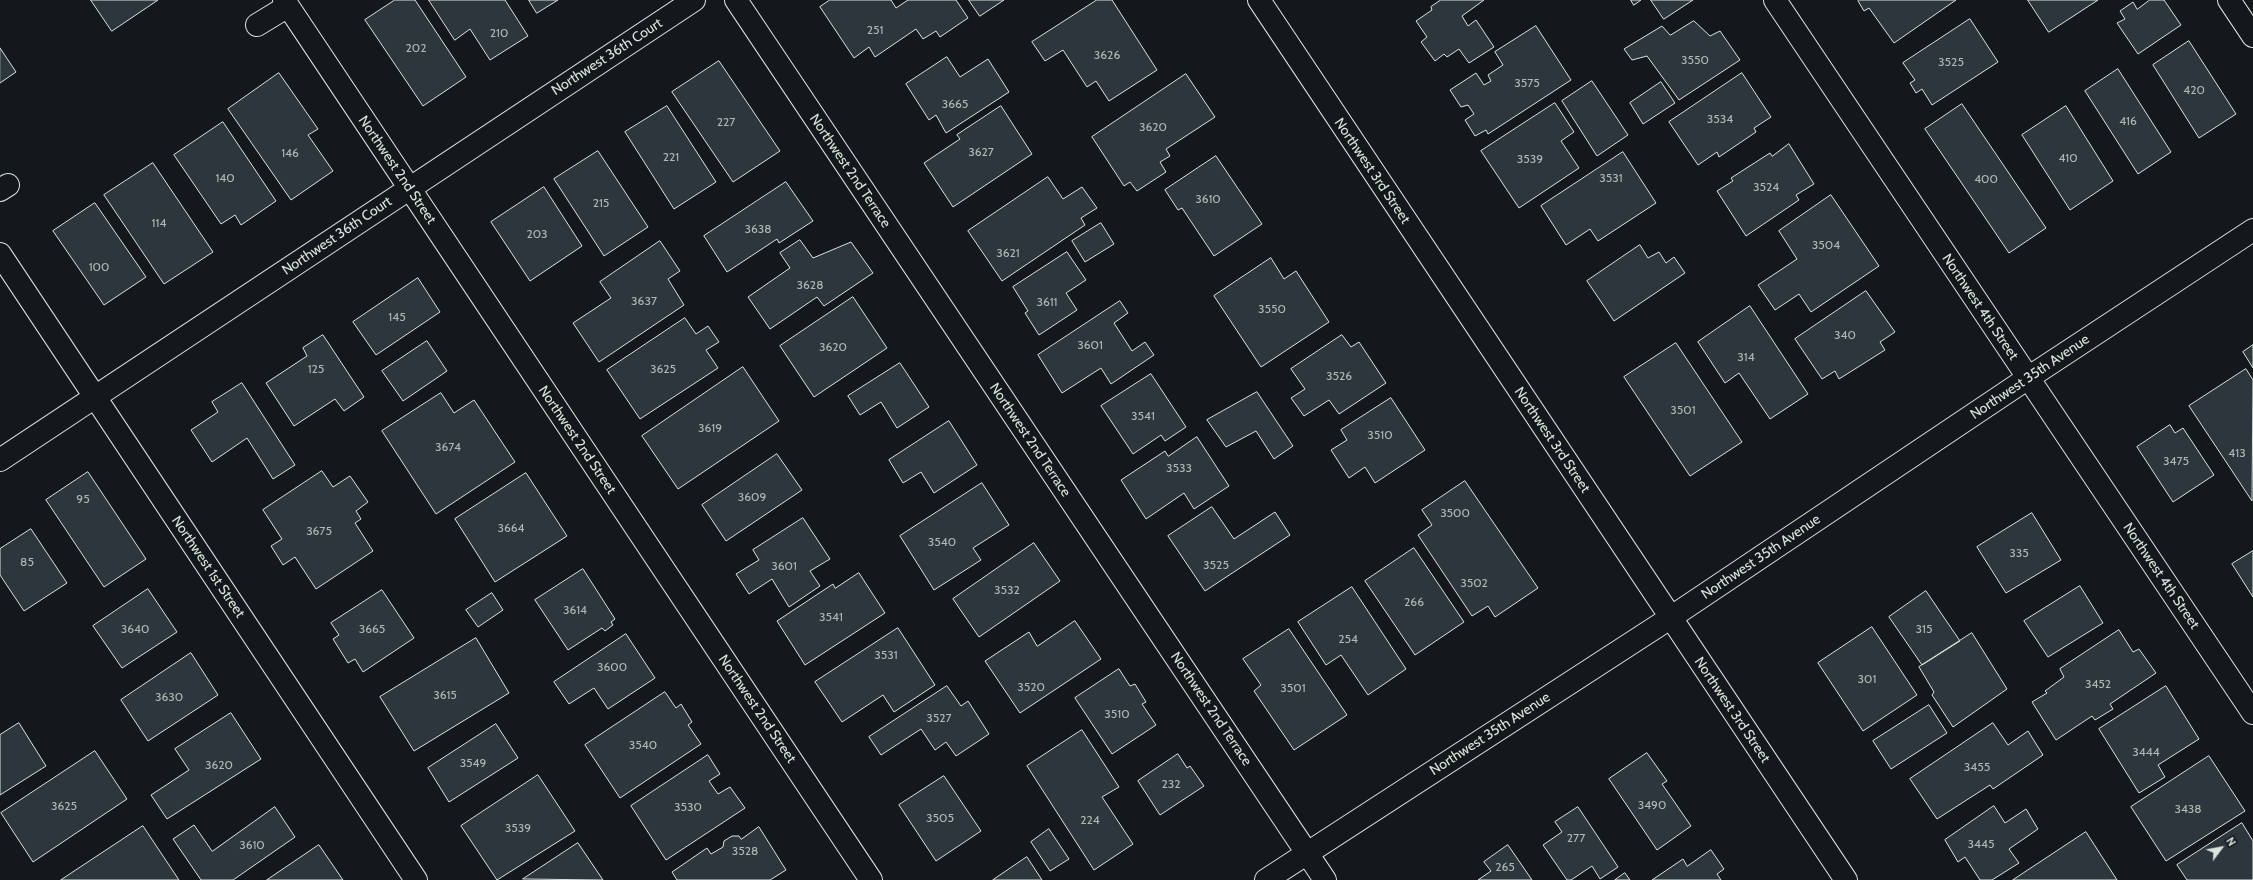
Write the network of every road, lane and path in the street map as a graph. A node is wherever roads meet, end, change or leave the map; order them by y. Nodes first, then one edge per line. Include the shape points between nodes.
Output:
1 (694, 0) edge
2 (736, 0) edge
3 (1259, 0) edge
4 (1776, 0) edge
5 (2229, 0) edge
6 (286, 3) edge
7 (258, 25) dead end
8 (2253, 36) edge
9 (409, 188) junction
10 (2253, 230) edge
11 (0, 254) edge
12 (2028, 378) junction
13 (95, 398) junction
14 (0, 460) edge
15 (1670, 618) junction
16 (2253, 713) edge
17 (1307, 853) junction
18 (416, 880) edge
19 (871, 880) edge
20 (1266, 880) edge
21 (1324, 880) edge
22 (1846, 880) edge

1 - 9 street, Northwest 36th Court
2 - 17 street, Northwest 2nd Terrace
3 - 15 street, Northwest 3rd Street
4 - 12 street, Northwest 4th Street
5 - 8 street
6 - 7 street
6 - 9 street, Northwest 2nd Street
9 - 13 street, Northwest 36th Court
9 - 19 street, Northwest 2nd Street
10 - 12 street, Northwest 35th Avenue
11 - 13 street, Northwest 1st Street
12 - 15 street, Northwest 35th Avenue
12 - 16 street, Northwest 4th Street
13 - 14 street, Northwest 36th Court
13 - 18 street, Northwest 1st Street
15 - 17 street, Northwest 35th Avenue
15 - 22 street, Northwest 3rd Street
17 - 20 street, Northwest 35th Avenue
17 - 21 street, Northwest 2nd Terrace

